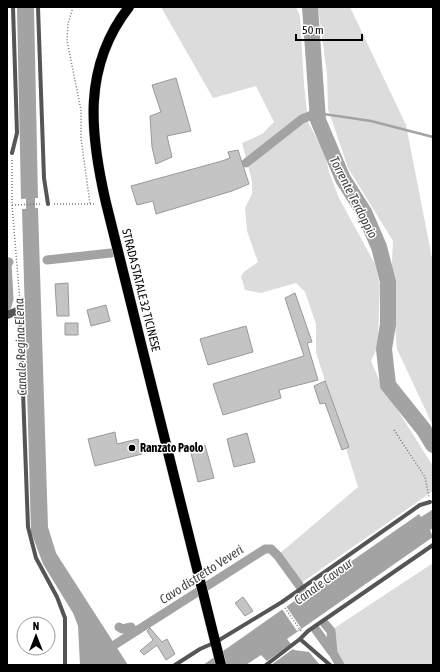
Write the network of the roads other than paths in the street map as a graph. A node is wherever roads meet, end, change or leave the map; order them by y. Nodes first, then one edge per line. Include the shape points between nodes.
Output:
1 (13, 7) edge
2 (38, 7) edge
3 (129, 7) edge
4 (12, 153) road end
5 (48, 204) road end
6 (20, 310) joint
7 (7, 315) edge
8 (430, 502) road end
9 (433, 544) edge
10 (300, 639) junction
11 (217, 647) junction
12 (65, 665) edge
13 (175, 665) edge
14 (221, 665) edge
15 (266, 665) edge
16 (330, 665) edge

1 - 4 lane via 16,133
2 - 5 lane via 44,178
3 - 11 main road, STRADA STATALE 32 TICINESE via 106,48 96,78 93,135 106,203
6 - 7 street
6 - 12 lane via 28,527 36,558 57,596 65,618
8 - 11 lane via 420,505
9 - 10 lane
10 - 15 lane
10 - 16 lane
11 - 13 lane via 200,649
11 - 14 main road

